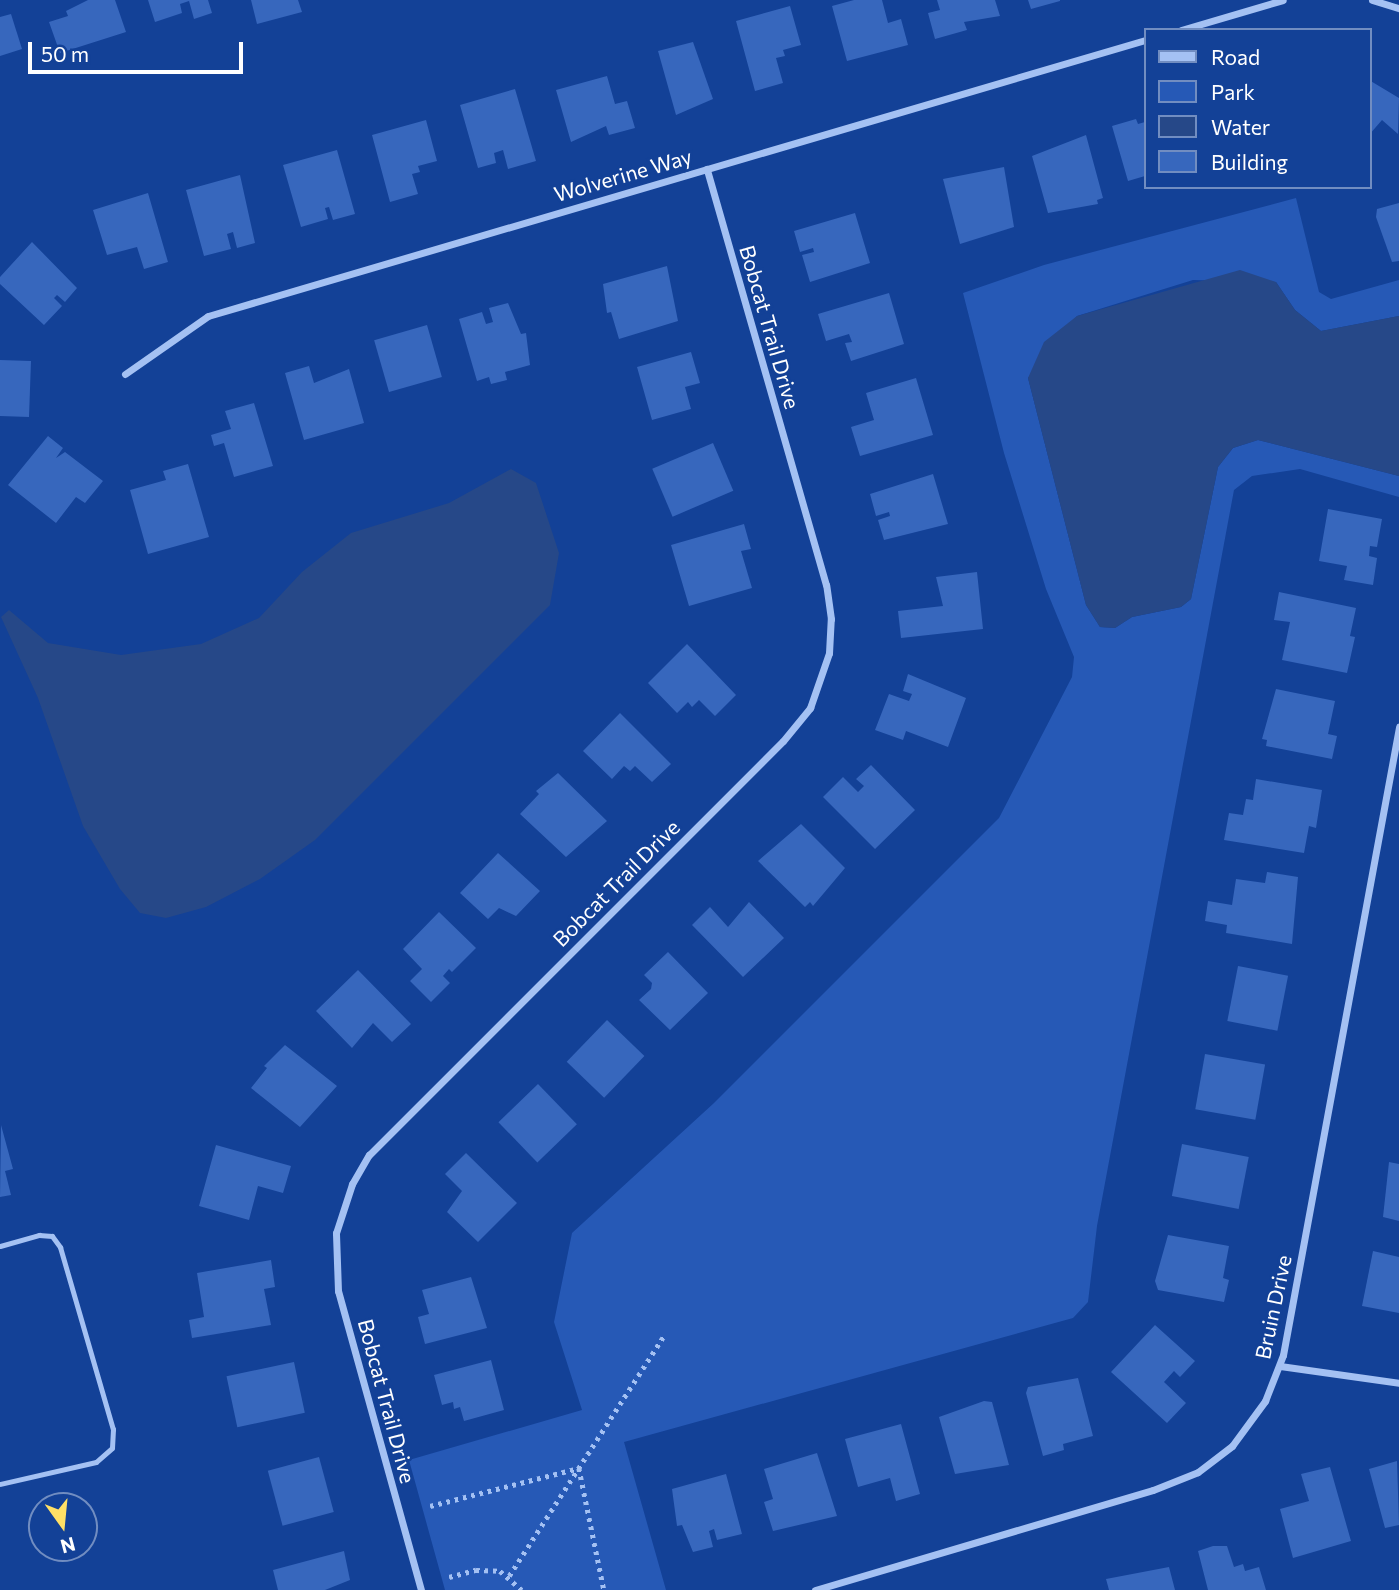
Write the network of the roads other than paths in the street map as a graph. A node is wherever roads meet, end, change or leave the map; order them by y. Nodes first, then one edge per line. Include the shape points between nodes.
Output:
1 (1283, 0) edge
2 (1372, 0) edge
3 (1399, 8) edge
4 (1188, 28) edge
5 (1144, 40) edge
6 (706, 169) junction
7 (125, 373) dead end
8 (1399, 727) edge
9 (0, 1246) edge
10 (1280, 1366) junction
11 (1399, 1382) edge
12 (0, 1484) edge
13 (421, 1590) edge
14 (815, 1590) edge

1 - 4 street
2 - 3 street
5 - 6 street, Wolverine Way
6 - 7 street, Wolverine Way via 208,316
6 - 13 street, Bobcat Trail Drive via 827,585 829,653 810,708 783,741 369,1155 352,1184 336,1233 338,1291
8 - 10 street, Bruin Drive
9 - 12 lane via 39,1235 52,1236 61,1247 113,1429 112,1448 96,1462
10 - 11 street
10 - 14 street, Bruin Drive via 1265,1401 1232,1446 1198,1472 1153,1490

